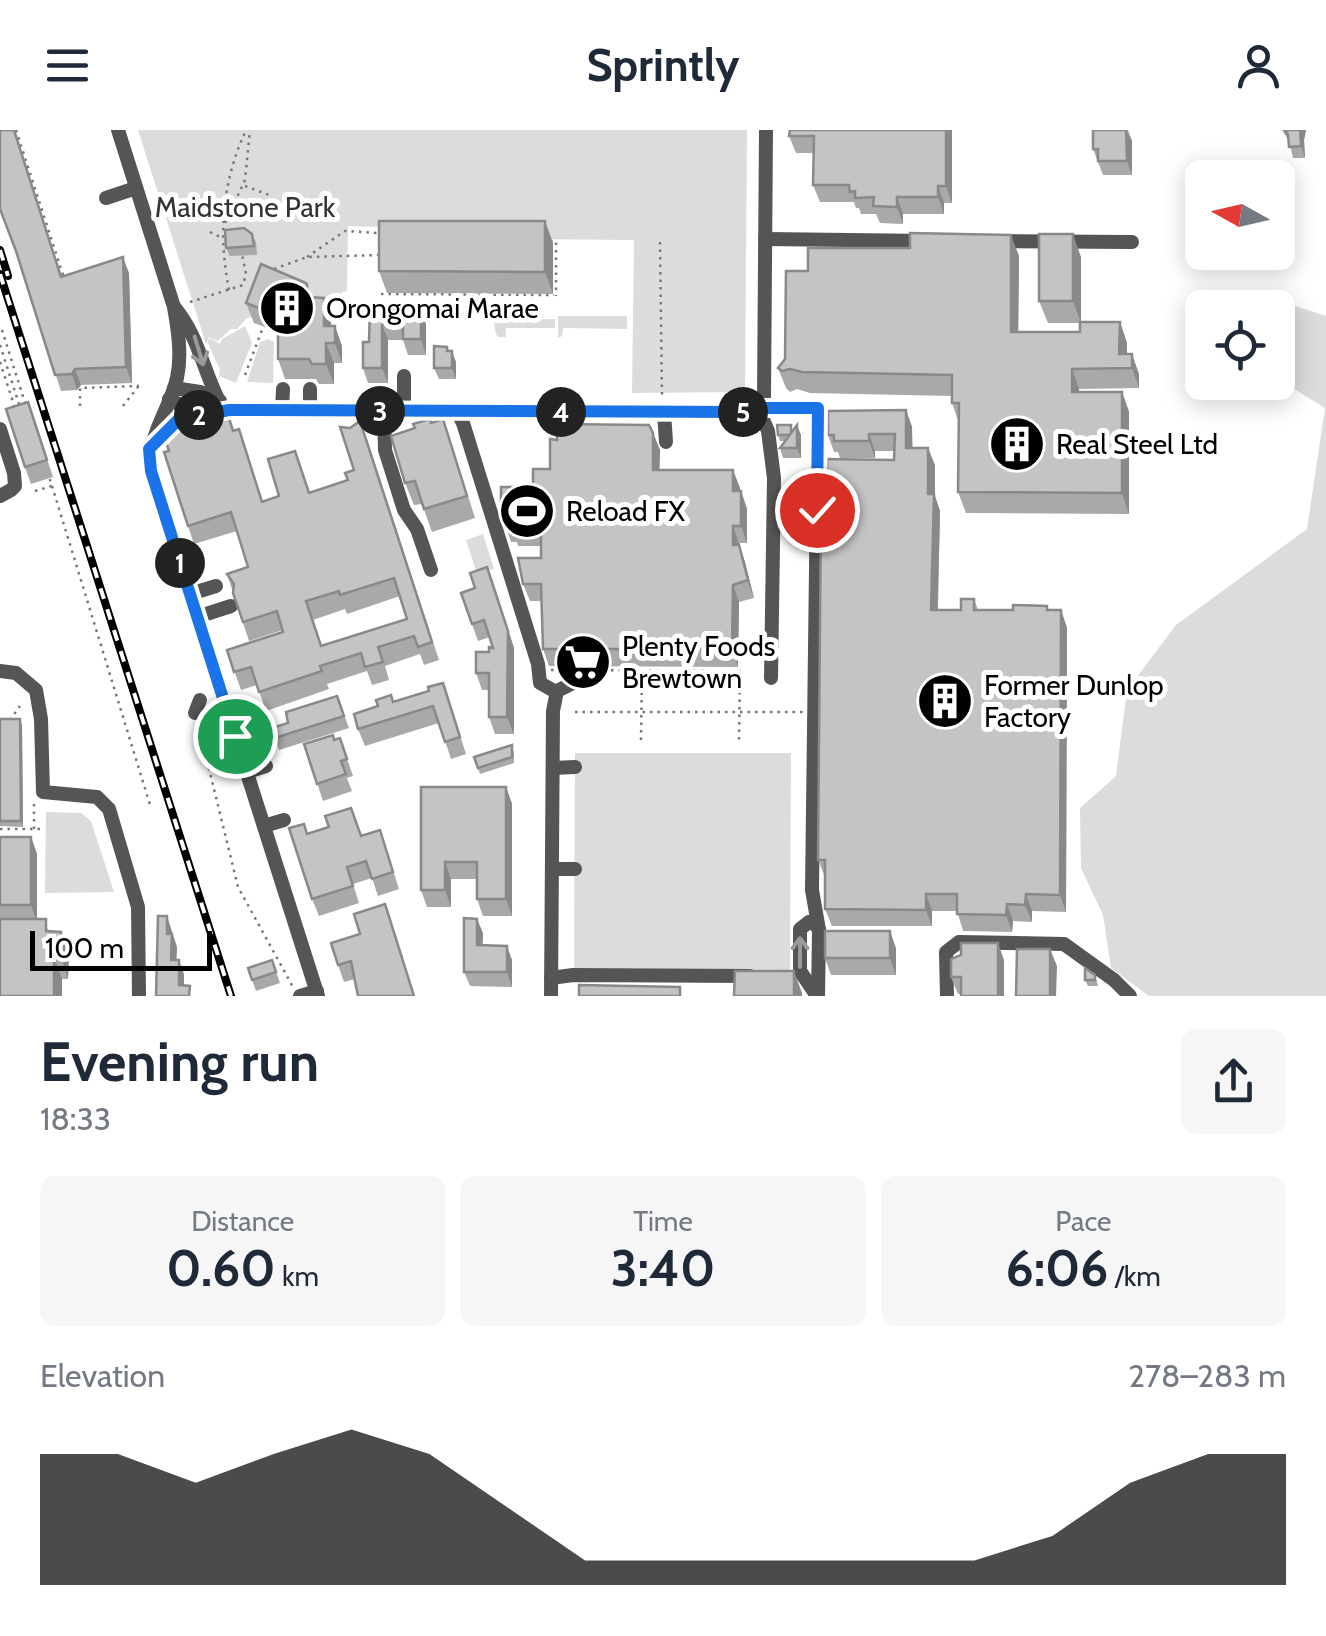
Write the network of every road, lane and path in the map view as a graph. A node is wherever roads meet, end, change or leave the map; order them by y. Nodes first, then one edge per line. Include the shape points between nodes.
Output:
1 (16, 130) edge
2 (118, 130) edge
3 (248, 130) edge
4 (766, 130) edge
5 (243, 186) junction
6 (136, 188) junction
7 (272, 196) dead end
8 (106, 198) dead end
9 (222, 226) junction
10 (210, 232) dead end
11 (384, 233) edge
12 (232, 237) edge
13 (222, 238) junction
14 (766, 239) junction
15 (536, 241) edge
16 (936, 241) edge
17 (975, 241) edge
18 (660, 242) dead end
19 (1132, 242) dead end
20 (383, 244) edge
21 (240, 248) edge
22 (307, 256) junction
23 (256, 276) edge
24 (266, 277) edge
25 (246, 278) junction
26 (65, 281) edge
27 (229, 290) junction
28 (380, 294) dead end
29 (319, 301) edge
30 (345, 301) dead end
31 (182, 305) junction
32 (2, 330) edge
33 (262, 330) dead end
34 (0, 345) edge
35 (0, 362) edge
36 (245, 375) dead end
37 (404, 376) dead end
38 (68, 388) dead end
39 (80, 388) junction
40 (283, 389) dead end
41 (310, 390) dead end
42 (171, 394) junction
43 (223, 404) junction
44 (761, 404) junction
45 (80, 406) dead end
46 (123, 406) dead end
47 (282, 410) junction
48 (310, 410) junction
49 (384, 411) junction
50 (404, 411) junction
51 (457, 411) junction
52 (16, 412) junction
53 (662, 412) junction
54 (199, 415) junction
55 (0, 428) edge
56 (666, 442) dead end
57 (149, 449) junction
58 (47, 470) edge
59 (52, 486) junction
60 (35, 492) dead end
61 (0, 496) edge
62 (431, 570) dead end
63 (216, 586) dead end
64 (190, 594) junction
65 (232, 606) edge
66 (197, 617) junction
67 (545, 670) dead end
68 (642, 670) junction
69 (0, 671) edge
70 (771, 678) dead end
71 (571, 684) dead end
72 (556, 692) junction
73 (20, 706) dead end
74 (198, 706) dead end
75 (574, 712) dead end
76 (642, 712) junction
77 (740, 712) junction
78 (805, 712) dead end
79 (0, 722) edge
80 (642, 740) dead end
81 (740, 740) dead end
82 (266, 766) dead end
83 (575, 767) dead end
84 (553, 768) junction
85 (247, 772) junction
86 (151, 808) dead end
87 (284, 820) dead end
88 (264, 826) junction
89 (0, 828) edge
90 (41, 829) dead end
91 (575, 869) dead end
92 (552, 870) junction
93 (824, 936) junction
94 (762, 976) edge
95 (551, 978) junction
96 (317, 993) edge
97 (139, 996) edge
98 (298, 996) edge
99 (551, 996) edge
100 (818, 996) edge
101 (947, 996) edge
102 (1130, 996) edge

1 - 26 path
2 - 6 street
3 - 5 path
3 - 9 path via 229,177
4 - 14 street
5 - 7 path
5 - 9 path
6 - 8 street
6 - 31 street
9 - 13 path
10 - 13 path
11 - 22 path via 345,231
12 - 13 path
13 - 27 path
14 - 16 street
14 - 44 street
15 - 28 path via 556,242 556,296
17 - 19 street
18 - 53 path
20 - 22 path via 383,255
21 - 25 path
22 - 24 path
23 - 25 path
25 - 27 path
27 - 31 path
29 - 30 path
31 - 42 street
31 -> 43 street
32 - 52 path via 27,408
33 - 36 path
34 - 52 path
35 - 52 path
37 - 50 street
38 - 39 path
39 - 45 path
39 - 46 path via 140,385
40 - 47 street
41 - 48 street
42 - 43 street
42 - 54 street
42 - 57 street
43 - 47 street
43 - 54 street
44 - 53 street via 744,412
44 - 70 street via 774,478
44 - 93 street via 818,408 812,890
47 - 48 street
48 - 49 street via 354,416
49 - 50 street
49 - 62 street via 385,450
50 - 51 street
51 - 53 street via 549,419
51 - 72 street via 540,684
53 - 56 street
54 - 57 street via 171,425
55 - 61 street via 16,480
57 - 64 street
58 - 59 path
59 - 60 path
59 - 86 path
63 - 64 street
64 - 66 street
65 - 66 street
66 - 85 street
67 - 68 path
68 - 76 path
68 - 77 path via 740,670
69 - 97 street via 16,673 36,690 43,792 97,797 109,808 138,907
71 - 72 street
72 - 84 street
73 - 79 path via 9,722
74 - 98 path via 238,887
75 - 76 path
76 - 77 path
76 - 80 path
77 - 78 path
77 - 81 path
82 - 85 street
83 - 84 street
84 - 92 street
85 - 88 street
87 - 88 street
88 - 96 street
89 - 90 path
91 - 92 street
92 - 95 street
93 - 100 street
100 -> 93 street via 800,972 800,928 814,922
94 - 95 street
95 - 99 street
96 - 98 street
101 - 102 street via 946,952 959,942 1064,944

